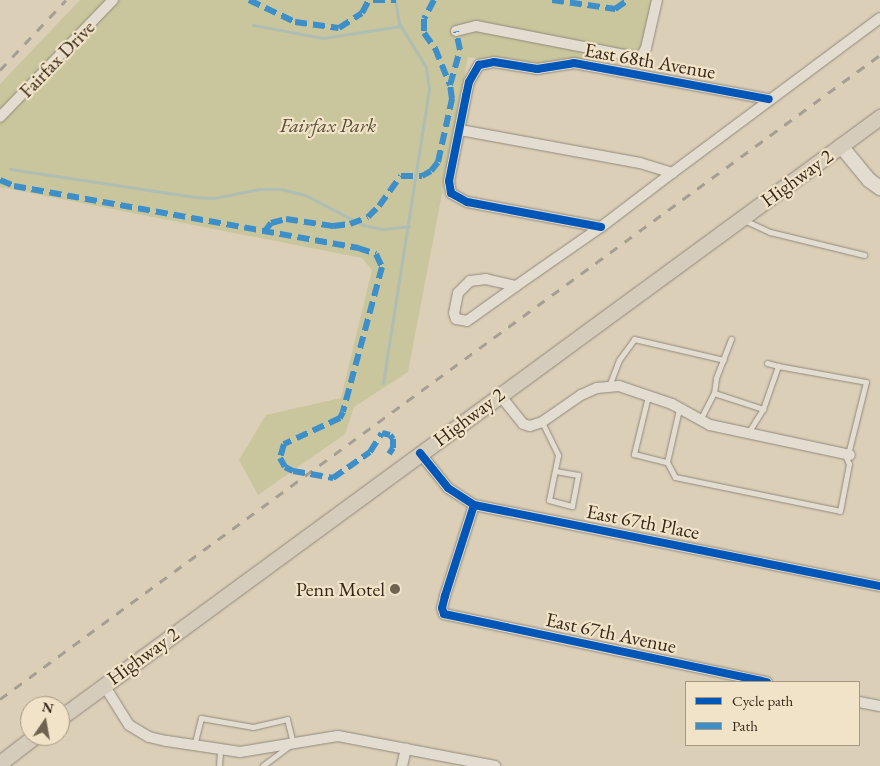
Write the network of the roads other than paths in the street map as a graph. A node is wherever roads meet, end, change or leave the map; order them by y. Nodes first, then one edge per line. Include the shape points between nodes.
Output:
1 (113, 0) edge
2 (657, 0) edge
3 (880, 18) edge
4 (456, 31) dead end
5 (769, 99) junction
6 (0, 117) edge
7 (878, 120) edge
8 (460, 130) junction
9 (841, 146) junction
10 (672, 173) junction
11 (880, 188) edge
12 (741, 218) junction
13 (601, 227) junction
14 (864, 255) dead end
15 (516, 286) junction
16 (732, 339) dead end
17 (724, 360) junction
18 (767, 364) dead end
19 (778, 366) junction
20 (609, 386) junction
21 (714, 393) junction
22 (499, 394) junction
23 (648, 395) junction
24 (679, 409) junction
25 (762, 409) junction
26 (700, 420) junction
27 (542, 422) junction
28 (747, 433) junction
29 (420, 453) junction
30 (848, 454) junction
31 (667, 462) junction
32 (555, 471) junction
33 (474, 505) junction
34 (880, 586) edge
35 (762, 681) edge
36 (104, 685) junction
37 (860, 702) edge
38 (880, 706) edge
39 (70, 710) edge
40 (294, 743) junction
41 (22, 746) edge
42 (194, 746) junction
43 (406, 748) junction
44 (220, 751) junction
45 (0, 763) edge
46 (219, 766) edge
47 (264, 766) edge
48 (402, 766) edge
49 (495, 766) edge

1 - 6 street, Fairfax Drive
2 - 4 street via 646,48 640,58 476,26
3 - 5 street
5 - 8 street, East 68th Avenue via 574,62 536,69 494,62 479,65 474,71
5 - 10 street
7 - 9 main road, Highway 2
8 - 10 street via 640,163
8 - 13 street via 449,181 456,198
9 - 11 street via 869,180
9 - 12 main road, Highway 2
10 - 13 street
12 - 14 lane via 770,232
12 - 22 main road, Highway 2
13 - 15 street
15 - 15 street via 467,321 456,319 458,293 470,281 486,279
16 - 17 lane
17 - 20 lane via 634,339 619,360
17 - 21 lane
18 - 19 lane
19 - 25 lane
19 - 30 lane via 866,382
20 - 23 street
20 - 27 street via 581,395
21 - 25 lane
21 - 26 lane
22 - 27 street via 523,424 530,426
22 - 29 main road, Highway 2
23 - 24 street
23 - 31 lane via 634,454
24 - 26 street
24 - 31 lane
25 - 28 lane
26 - 28 street
27 - 32 lane via 558,455
28 - 30 street
29 - 33 street, East 67th Place via 448,488
29 - 36 main road, Highway 2
30 - 31 lane via 840,511 675,477
32 - 32 lane via 549,500 572,506 578,475
33 - 34 street, East 67th Place
33 - 35 street, East 67th Avenue via 444,596 442,611 448,616
36 - 39 main road, Highway 2
36 - 42 street via 138,732
37 - 38 street
40 - 42 lane via 287,719 253,727 201,718
40 - 43 street via 338,736
40 - 44 street via 240,752
40 - 47 lane
41 - 45 main road
42 - 44 street
43 - 48 street
43 - 49 street
44 - 46 lane

